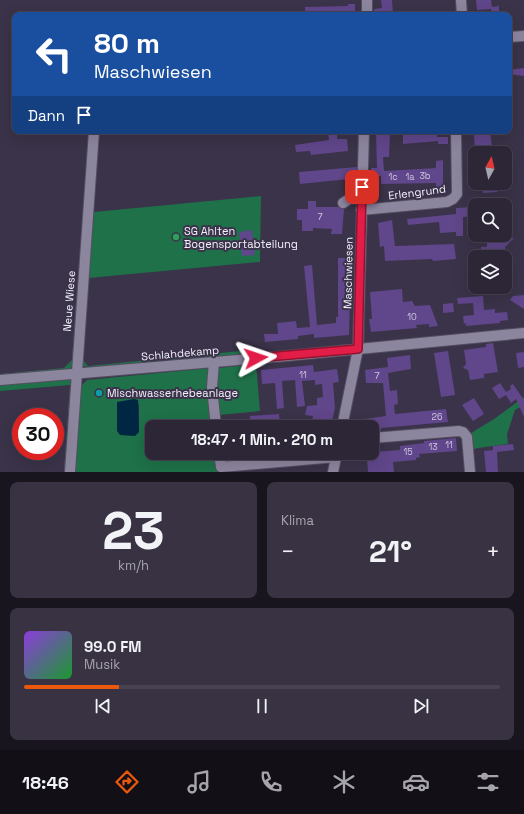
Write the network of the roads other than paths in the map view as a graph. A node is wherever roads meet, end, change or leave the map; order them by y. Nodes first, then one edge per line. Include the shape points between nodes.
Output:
1 (367, 0) edge
2 (461, 0) edge
3 (367, 12) edge
4 (462, 12) edge
5 (524, 36) edge
6 (512, 38) edge
7 (94, 134) edge
8 (364, 134) edge
9 (456, 134) edge
10 (362, 198) junction
11 (343, 203) dead end
12 (361, 210) junction
13 (524, 332) edge
14 (358, 349) junction
15 (214, 362) junction
16 (76, 373) junction
17 (0, 380) edge
18 (215, 420) edge
19 (343, 420) edge
20 (379, 437) edge
21 (220, 460) edge
22 (284, 460) edge
23 (335, 460) edge
24 (70, 472) edge
25 (333, 472) edge
26 (470, 472) edge

1 - 3 street
2 - 4 street
5 - 6 street
7 - 16 street, Neue Wiese
8 - 10 street, Maschwiesen
9 - 12 street, Erlengrund via 457,194 453,199 447,202
10 - 11 street via 349,199
10 - 12 street, Maschwiesen
12 - 14 street, Maschwiesen
13 - 14 street, Schlahdekamp
14 - 15 street, Schlahdekamp
14 - 19 street, Maschwiesen
15 - 16 street, Schlahdekamp
15 - 18 street via 212,387
16 - 17 street, Schlahdekamp
16 - 24 street, Neue Wiese
20 - 26 street via 463,432 467,437
21 - 22 street via 221,466
23 - 25 street

